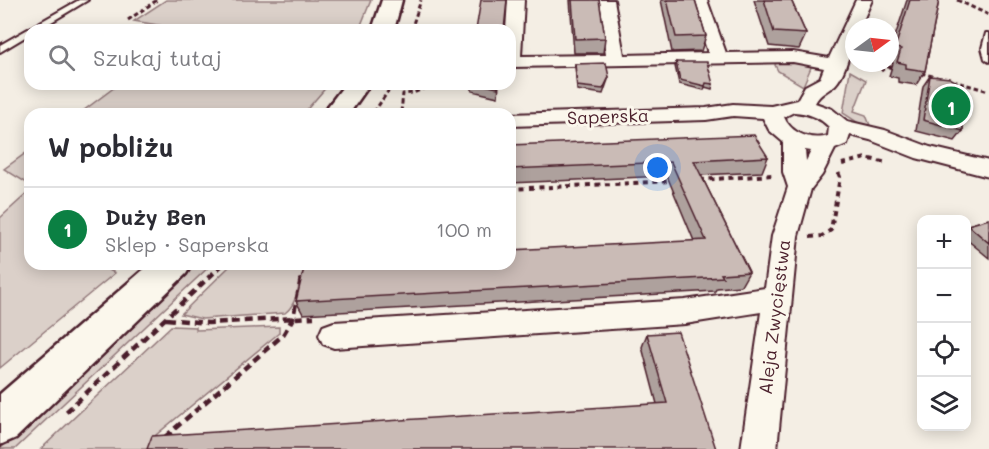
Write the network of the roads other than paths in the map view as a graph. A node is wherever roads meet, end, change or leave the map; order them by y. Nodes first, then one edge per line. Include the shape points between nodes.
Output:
1 (84, 0) edge
2 (392, 0) edge
3 (516, 0) edge
4 (606, 0) edge
5 (699, 0) edge
6 (864, 0) edge
7 (43, 24) edge
8 (385, 24) edge
9 (514, 24) edge
10 (24, 35) edge
11 (989, 35) edge
12 (0, 49) edge
13 (718, 59) junction
14 (989, 59) edge
15 (616, 60) junction
16 (516, 62) edge
17 (832, 73) junction
18 (353, 90) edge
19 (803, 107) junction
20 (339, 108) edge
21 (516, 120) edge
22 (834, 131) junction
23 (785, 134) junction
24 (989, 169) edge
25 (800, 187) junction
26 (167, 270) edge
27 (777, 298) junction
28 (334, 334) dead end
29 (1, 421) edge
30 (759, 449) edge

1 - 7 lane
2 - 8 street
3 - 9 street
4 - 15 street
5 - 13 street
6 - 17 street
10 - 12 lane
11 - 14 lane
13 - 15 street
13 - 17 street via 793,57
15 - 16 street
17 - 19 street via 812,90
17 - 22 street
18 - 20 street
19 - 22 street
19 - 23 street via 785,107
21 - 23 street, Saperska via 706,114
22 - 23 street, Saperska via 807,143
22 - 24 street via 877,148 924,153
22 - 25 street, Aleja Zwycięstwa
23 - 25 street, Aleja Zwycięstwa
25 - 27 street, Aleja Zwycięstwa via 785,236
26 - 29 street
27 - 28 street via 685,312
27 - 30 street, Aleja Zwycięstwa

